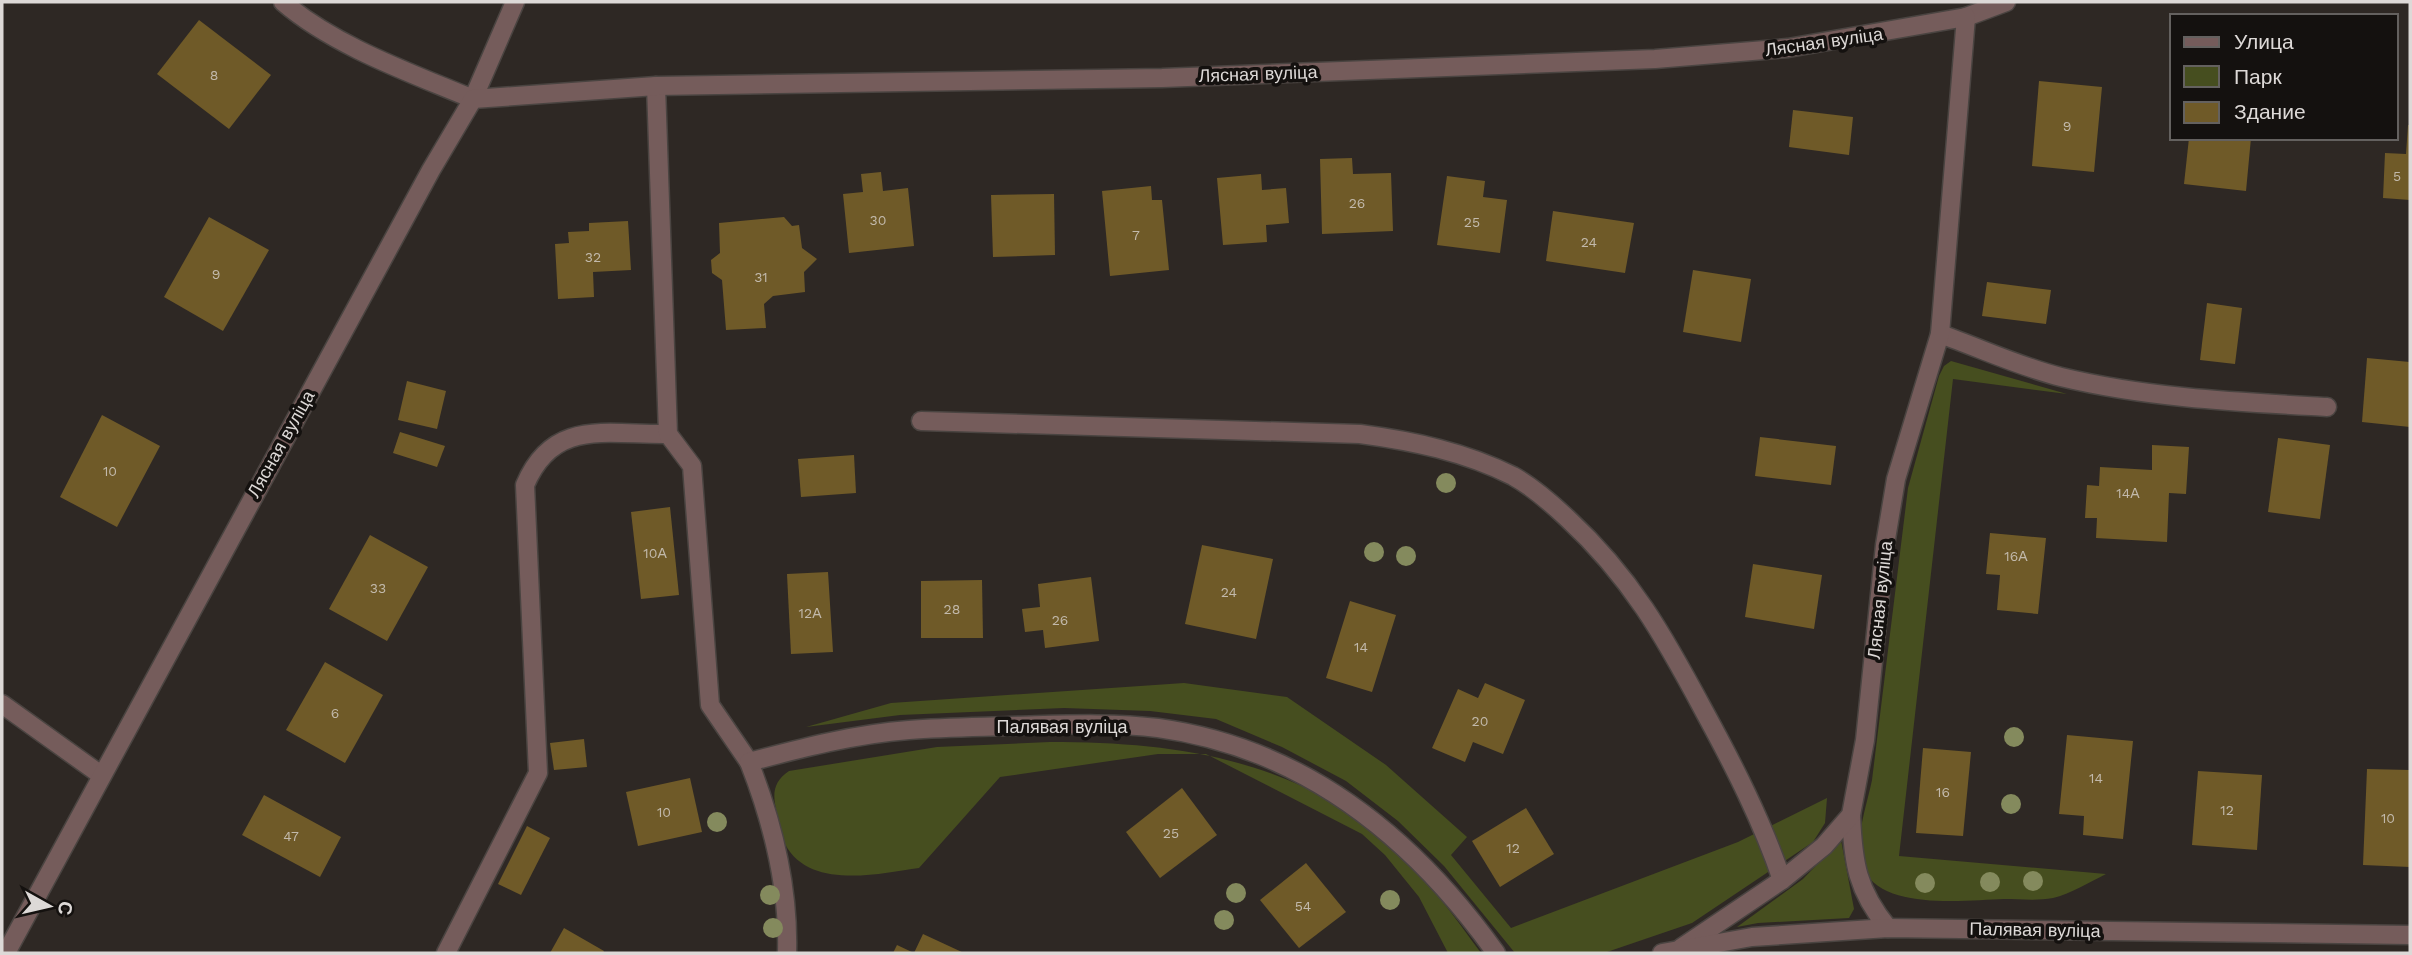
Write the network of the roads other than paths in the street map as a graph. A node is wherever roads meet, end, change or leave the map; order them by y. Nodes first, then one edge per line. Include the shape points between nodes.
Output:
1 (283, 2) edge
2 (515, 2) edge
3 (2006, 2) edge
4 (1966, 18) junction
5 (656, 86) junction
6 (473, 99) junction
7 (1940, 334) junction
8 (2327, 407) dead end
9 (922, 421) dead end
10 (668, 434) junction
11 (2, 704) edge
12 (749, 762) junction
13 (101, 775) junction
14 (1851, 815) junction
15 (1782, 880) junction
16 (1888, 928) junction
17 (2410, 935) edge
18 (1681, 948) junction
19 (6, 953) edge
20 (446, 953) edge
21 (787, 953) edge
22 (1496, 953) edge
23 (1662, 953) edge

1 - 6 street via 323,30
2 - 6 street
3 - 4 street
4 - 5 street, Лясная вуліца via 1788,48 1655,59 1162,78
4 - 7 street, Лясная вуліца
5 - 6 street, Лясная вуліца
5 - 10 street
6 - 13 street, Лясная вуліца
7 - 8 street via 2058,376 2102,386 2216,401
7 - 14 street, Лясная вуліца via 1896,479 1865,740
9 - 15 street via 1360,434 1421,442 1514,477 1547,499 1585,535 1618,569 1658,625 1765,831
10 - 12 street via 692,466 710,705
10 - 20 street via 569,436 550,446 534,463 525,485 538,773
11 - 13 street
12 - 21 street via 770,816 784,894
12 - 22 street, Палявая вуліца via 823,742 909,730 1056,725 1158,728 1247,750 1331,791 1400,841 1462,905
13 - 19 street, Лясная вуліца
14 - 15 street via 1824,846
14 - 16 street, Лясная вуліца via 1858,880 1868,904
15 - 18 street
16 - 17 street, Палявая вуліца
16 - 18 street, Палявая вуліца via 1752,937
18 - 23 street, Палявая вуліца

